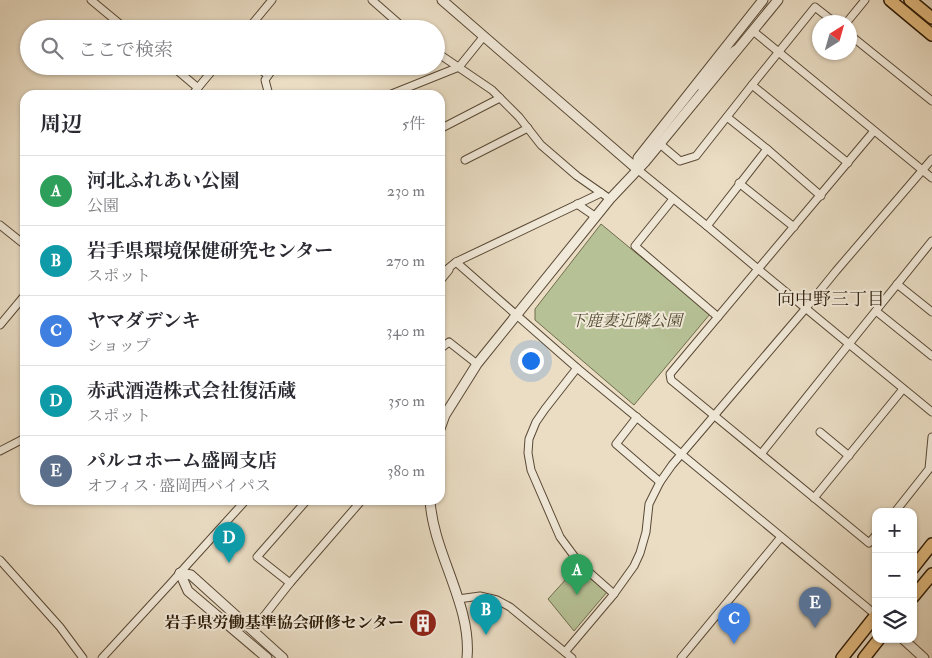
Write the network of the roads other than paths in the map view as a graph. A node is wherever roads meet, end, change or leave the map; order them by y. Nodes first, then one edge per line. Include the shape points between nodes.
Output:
1 (91, 0) edge
2 (272, 0) edge
3 (372, 0) edge
4 (442, 0) edge
5 (763, 0) edge
6 (778, 0) edge
7 (865, 0) edge
8 (890, 0) edge
9 (910, 0) edge
10 (825, 15) edge
11 (853, 15) edge
12 (932, 18) edge
13 (115, 20) edge
14 (255, 20) edge
15 (395, 20) edge
16 (753, 31) junction
17 (932, 35) edge
18 (484, 36) junction
19 (857, 41) edge
20 (740, 46) junction
21 (778, 52) junction
22 (445, 58) edge
23 (459, 67) junction
24 (445, 73) edge
25 (183, 75) edge
26 (209, 75) edge
27 (268, 75) edge
28 (439, 75) edge
29 (696, 85) junction
30 (752, 85) junction
31 (198, 88) joint
32 (268, 90) edge
33 (402, 90) edge
34 (500, 98) junction
35 (932, 101) edge
36 (727, 117) junction
37 (445, 126) edge
38 (528, 128) junction
39 (874, 131) junction
40 (660, 144) junction
41 (767, 149) junction
42 (932, 159) edge
43 (465, 160) dead end
44 (848, 163) junction
45 (637, 169) junction
46 (922, 170) junction
47 (932, 178) edge
48 (739, 183) junction
49 (601, 193) junction
50 (821, 196) junction
51 (610, 199) junction
52 (673, 199) junction
53 (577, 204) junction
54 (596, 217) junction
55 (0, 226) edge
56 (708, 226) junction
57 (794, 227) junction
58 (20, 242) edge
59 (931, 245) edge
60 (456, 262) junction
61 (758, 269) junction
62 (445, 270) edge
63 (445, 275) edge
64 (898, 284) junction
65 (20, 301) edge
66 (806, 308) junction
67 (876, 311) junction
68 (932, 312) edge
69 (517, 315) junction
70 (718, 317) junction
71 (0, 324) edge
72 (849, 344) junction
73 (445, 345) edge
74 (932, 356) edge
75 (478, 364) junction
76 (577, 368) junction
77 (903, 388) junction
78 (932, 412) edge
79 (445, 416) edge
80 (714, 416) junction
81 (637, 417) junction
82 (820, 432) dead end
83 (932, 437) edge
84 (20, 441) edge
85 (0, 451) edge
86 (682, 454) junction
87 (761, 454) junction
88 (849, 456) junction
89 (660, 482) junction
90 (814, 498) junction
91 (241, 505) edge
92 (303, 505) edge
93 (358, 505) edge
94 (430, 505) edge
95 (898, 508) edge
96 (781, 537) junction
97 (872, 540) edge
98 (932, 544) edge
99 (0, 560) edge
100 (917, 563) edge
101 (180, 573) junction
102 (932, 574) edge
103 (290, 584) junction
104 (917, 592) edge
105 (614, 594) junction
106 (458, 599) junction
107 (872, 612) edge
108 (872, 620) edge
109 (253, 630) junction
110 (876, 643) edge
111 (907, 643) edge
112 (565, 652) junction
113 (83, 658) edge
114 (102, 658) edge
115 (267, 658) edge
116 (283, 658) edge
117 (467, 658) edge
118 (572, 658) edge
119 (681, 658) edge
120 (842, 658) edge
121 (864, 658) edge
122 (924, 658) edge

1 - 13 street
2 - 14 street
3 - 15 street
4 - 18 street
5 - 29 street
6 - 16 street
7 - 11 street
8 - 17 highway
9 - 12 highway
10 - 21 street via 815,7
16 - 20 street
16 - 21 street
18 - 23 street
18 - 45 street
19 - 35 street
20 - 29 street via 724,57 700,86
20 - 40 street
21 - 30 street
21 - 39 street
22 - 23 street
23 - 24 street
23 - 34 street
25 - 31 street
26 - 31 street
27 - 32 street via 265,80
28 - 33 street
29 - 45 street via 638,158
30 - 36 street
30 - 44 street
34 - 37 street
34 - 38 street
36 - 40 street via 696,156 680,161
36 - 41 street
38 - 43 street
38 - 49 street via 541,144
39 - 44 street
39 - 46 street
40 - 45 street
41 - 48 street
41 - 50 street
42 - 46 street
44 - 50 street
45 - 51 street
45 - 52 street
46 - 47 street
46 - 66 street
48 - 56 street
48 - 57 street
49 - 51 street
49 - 53 street
50 - 57 street
51 - 54 street
52 - 56 street
52 - 70 street via 635,246
53 - 54 street
53 - 60 street
54 - 69 street
55 - 58 street
56 - 61 street
57 - 61 street
59 - 64 street
60 - 62 street
60 - 63 street
60 - 69 street
61 - 66 street
61 - 70 street
64 - 67 street
64 - 68 street
65 - 71 street
66 - 72 street
66 - 80 street
67 - 72 street
67 - 74 street
69 - 75 street
69 - 76 street
70 - 80 street via 670,374 671,380
72 - 77 street
72 - 87 street
73 - 75 street via 449,342
75 - 79 street
76 - 81 street
76 - 105 street via 536,422 529,439 529,462 560,537 580,564
77 - 78 street
77 - 88 street
80 - 86 street
80 - 87 street
81 - 86 street
81 - 89 street via 616,444
82 - 88 street
83 - 95 street via 929,469
84 - 85 street
86 - 89 street
86 - 96 street
87 - 90 street
88 - 90 street
89 - 105 street via 649,504 640,553
90 - 97 street via 869,543
91 - 101 street
92 - 103 street via 258,556
93 - 103 street
94 - 106 street via 439,545
96 - 107 street
96 - 119 street
98 - 100 highway
99 - 113 street
101 - 109 street via 192,575
101 - 114 street
101 - 115 street via 188,591
102 - 104 highway
103 - 109 street
105 - 112 street
106 - 112 street via 480,596 497,600
106 - 117 street via 465,628
108 - 120 highway
109 - 116 street
110 - 121 highway
111 - 122 street
112 - 118 street

